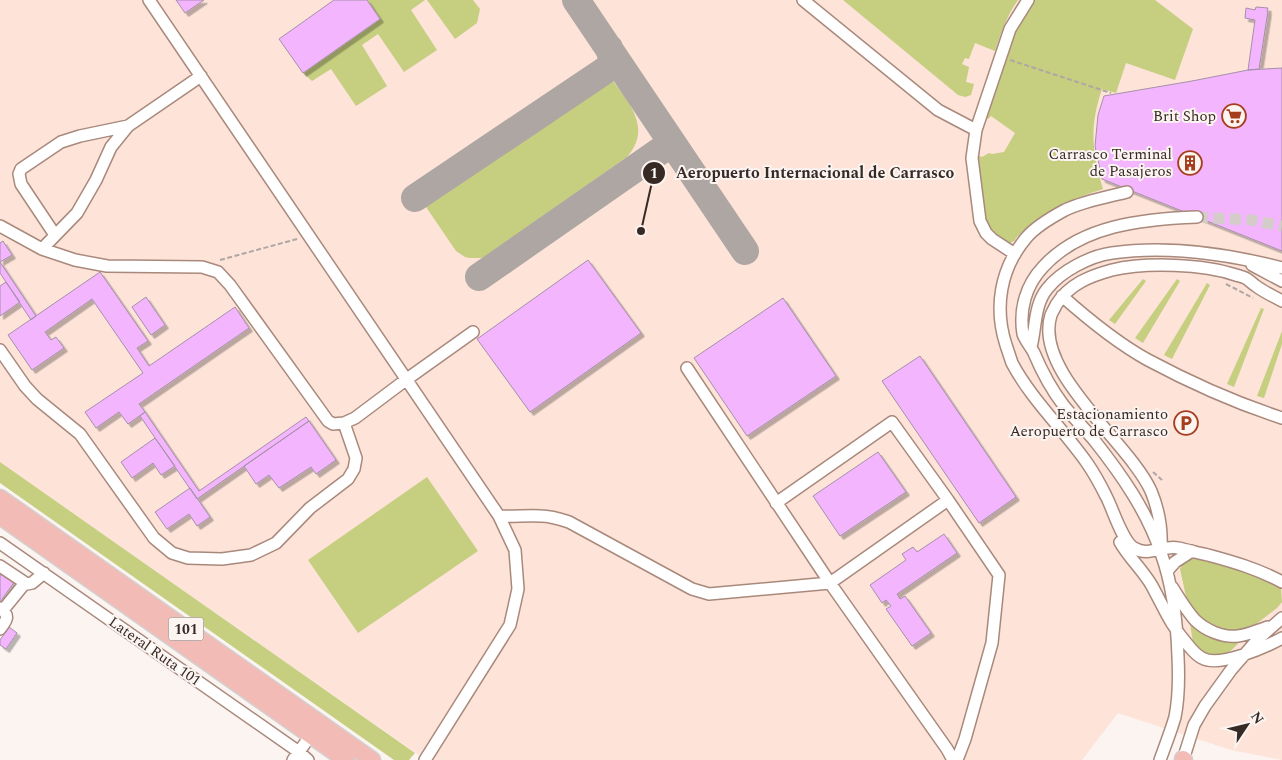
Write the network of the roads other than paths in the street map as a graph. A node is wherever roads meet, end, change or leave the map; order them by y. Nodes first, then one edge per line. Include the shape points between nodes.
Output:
1 (149, 0) edge
2 (803, 0) edge
3 (1028, 0) edge
4 (202, 76) junction
5 (128, 126) junction
6 (976, 130) junction
7 (1127, 192) dead end
8 (1197, 217) tunnel mouth
9 (0, 226) edge
10 (55, 235) junction
11 (42, 249) junction
12 (1015, 254) junction
13 (1242, 260) junction
14 (1282, 268) edge
15 (1282, 281) edge
16 (1062, 296) junction
17 (1282, 301) edge
18 (473, 332) dead end
19 (1031, 347) junction
20 (0, 350) edge
21 (687, 368) dead end
22 (407, 379) junction
23 (1282, 418) edge
24 (344, 424) junction
25 (0, 498) edge
26 (948, 500) junction
27 (776, 503) junction
28 (0, 516) edge
29 (499, 516) junction
30 (1119, 529) junction
31 (0, 543) edge
32 (1161, 550) junction
33 (1192, 551) junction
34 (0, 566) edge
35 (1167, 571) junction
36 (44, 574) junction
37 (1282, 582) edge
38 (25, 583) junction
39 (830, 583) junction
40 (1171, 586) junction
41 (2, 609) edge
42 (1279, 621) edge
43 (0, 629) edge
44 (1177, 633) junction
45 (1282, 638) edge
46 (1243, 656) junction
47 (311, 735) junction
48 (296, 756) edge
49 (308, 760) edge
50 (346, 760) edge
51 (372, 760) edge
52 (425, 760) edge
53 (953, 760) edge
54 (957, 760) edge
55 (1160, 760) edge
56 (1183, 760) edge

1 - 4 street
2 - 6 street via 938,110
3 - 6 street via 1010,29
4 - 5 street
4 - 22 street
5 - 10 street via 111,147 78,213
5 - 10 street via 61,142 21,169 18,174 21,184
6 - 12 street via 972,158 980,221 992,239
7 - 12 street via 1066,210 1042,224 1026,238
8 - 19 street via 1105,229 1051,258 1038,273 1024,301 1024,336
9 - 11 street
10 - 11 street
11 - 24 street via 107,266 202,266 218,272 328,421
12 - 30 street via 1001,289 1000,310 1002,331 1012,362 1095,475
13 - 14 street
13 - 15 street
13 - 19 street via 1194,252 1152,250 1093,257 1046,289 1036,314
16 - 17 street via 1082,280 1097,274 1137,267 1173,266 1204,268 1247,279
16 - 23 street via 1092,322 1148,360 1210,390
16 - 32 street via 1051,314 1051,348 1067,380 1150,490 1161,528
18 - 22 street
19 - 32 street via 1052,389 1121,476 1142,509
20 - 24 street via 37,399 80,434 154,538 172,552 188,558 222,559 251,555 276,544 310,508 348,479 354,469 356,458
21 - 27 street
22 - 24 street
22 - 29 street
25 - 51 highway, 101
26 - 27 street via 892,422
26 - 39 street
26 - 54 street via 999,575 992,643
27 - 39 street
28 - 47 highway, 101
29 - 39 street via 540,516 569,522 692,589 709,594
29 - 52 street via 515,550 518,589 510,625
30 - 32 street via 1134,549
30 - 44 street via 1120,543 1150,582
31 - 36 street, Lateral Ruta 101
32 - 33 street via 1176,547
32 - 35 street
33 - 35 street
33 - 37 street via 1235,562
34 - 38 street
35 - 40 street
36 - 38 street via 32,583
36 - 48 street, Lateral Ruta 101
38 - 41 street
39 - 53 street
40 - 42 street via 1195,620 1224,635 1251,633
40 - 44 street
41 - 43 street via 6,620
42 - 46 street
44 - 46 street via 1202,659 1209,661
44 - 55 street via 1175,718
45 - 46 street
46 - 56 street via 1194,725
47 - 48 street
47 - 50 highway, 101
48 - 49 street, Lateral Ruta 101

